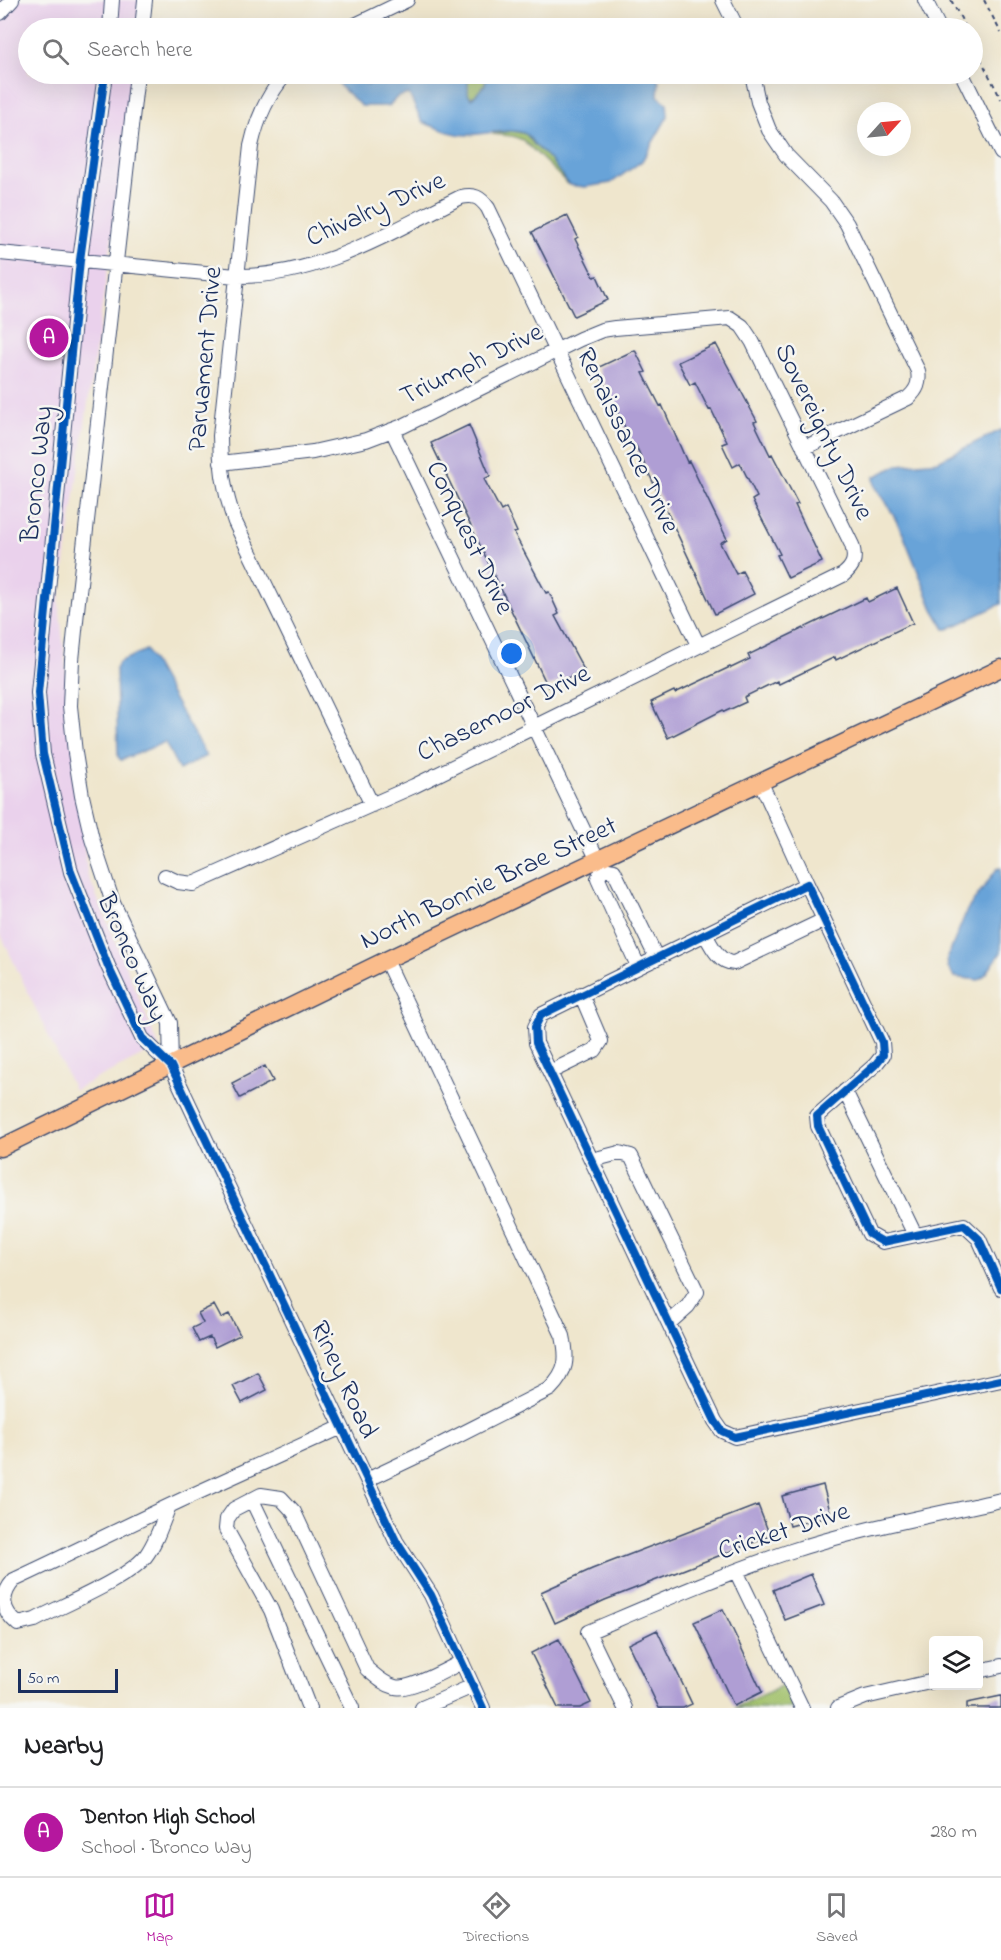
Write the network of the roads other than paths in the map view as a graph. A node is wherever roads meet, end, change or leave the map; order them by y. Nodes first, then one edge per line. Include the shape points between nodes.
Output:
1 (12, 0) edge
2 (112, 0) edge
3 (145, 0) edge
4 (406, 0) edge
5 (723, 0) edge
6 (925, 0) edge
7 (0, 13) edge
8 (111, 18) edge
9 (143, 18) edge
10 (369, 18) edge
11 (732, 18) edge
12 (934, 18) edge
13 (104, 84) edge
14 (136, 84) edge
15 (278, 84) edge
16 (755, 84) edge
17 (967, 84) edge
18 (1001, 153) edge
19 (477, 196) joint
20 (0, 253) edge
21 (80, 260) junction
22 (116, 264) junction
23 (236, 276) junction
24 (742, 326) joint
25 (557, 350) junction
26 (392, 430) junction
27 (804, 448) junction
28 (222, 463) junction
29 (854, 561) joint
30 (698, 645) junction
31 (1001, 668) edge
32 (534, 726) junction
33 (761, 783) junction
34 (372, 805) junction
35 (600, 865) junction
36 (165, 876) dead end
37 (807, 884) junction
38 (824, 920) junction
39 (705, 934) junction
40 (656, 957) junction
41 (386, 960) junction
42 (638, 966) junction
43 (580, 994) junction
44 (171, 1066) junction
45 (550, 1072) junction
46 (845, 1091) junction
47 (0, 1148) edge
48 (592, 1160) junction
49 (915, 1235) junction
50 (1001, 1288) edge
51 (669, 1323) junction
52 (1001, 1380) edge
53 (342, 1427) junction
54 (367, 1480) junction
55 (252, 1500) junction
56 (1001, 1500) edge
57 (169, 1506) junction
58 (736, 1571) junction
59 (462, 1662) junction
60 (1001, 1666) edge
61 (983, 1670) edge
62 (929, 1682) edge
63 (473, 1686) junction
64 (309, 1708) edge
65 (352, 1708) edge
66 (422, 1708) edge
67 (483, 1708) edge
68 (625, 1708) edge
69 (802, 1708) edge
70 (838, 1708) edge

1 - 7 street
2 - 8 street
3 - 9 street
4 - 10 street
5 - 11 street
6 - 12 street
13 - 21 street, Bronco Way
14 - 22 street, Bronco Way
15 - 23 street, Paruament Drive via 255,131
16 - 27 street via 763,117 776,141 831,201 854,236 918,371 918,386 908,398
17 - 18 street
19 - 23 street, Chivalry Drive via 461,197 337,258 280,273
19 - 25 street, Renaissance Drive via 488,208
20 - 21 street, Chivalry Drive
21 - 22 street, Chivalry Drive
21 - 44 street, Bronco Way via 38,693 43,754 70,872 88,919 142,1038
22 - 23 street, Chivalry Drive
22 - 44 street, Bronco Way via 70,706 92,839 113,903 170,1023
23 - 28 street, Paruament Drive via 220,436
24 - 25 street, Triumph Drive via 730,318 615,328
24 - 27 street, Sovereignty Drive
25 - 26 street, Triumph Drive
25 - 30 street, Renaissance Drive
26 - 28 street, Triumph Drive via 313,452
26 - 32 street, Conquest Drive
27 - 29 street, Sovereignty Drive via 852,545
28 - 34 street, Paruament Drive via 235,522
29 - 30 street, Chasemoor Drive via 843,575
30 - 32 street, Chasemoor Drive
31 - 33 main road, North Bonnie Brae Street
32 - 34 street, Chasemoor Drive
32 - 35 street, Conquest Drive
33 - 35 main road, North Bonnie Brae Street
33 - 37 street
34 - 36 street, Chasemoor Drive via 200,882 186,884
35 - 40 street via 614,871
35 - 41 main road, North Bonnie Brae Street
35 - 42 street via 598,879
37 - 38 street
37 - 39 street
38 - 39 street via 734,963 728,963 714,950
38 - 46 street via 882,1042 883,1055
39 - 40 street
40 - 42 street
41 - 44 main road, North Bonnie Brae Street
41 - 54 street via 563,1336 566,1363 550,1389
42 - 43 street
43 - 45 street via 540,1015 535,1027 536,1042
43 - 45 street via 602,1041 595,1050
44 - 47 main road, North Bonnie Brae Street
44 - 53 street, Riney Road
45 - 48 street
46 - 49 street
46 - 49 street via 817,1116 818,1126 869,1234 883,1242
48 - 51 street
48 - 51 street via 619,1154 631,1156 697,1292
49 - 50 street via 964,1225 979,1239
51 - 52 street via 715,1421 722,1431 735,1437
53 - 54 street, Riney Road
53 - 57 street
54 - 59 street, Riney Road via 396,1541 431,1595
55 - 59 street via 261,1495 281,1498 294,1512 367,1669 382,1682 397,1688 411,1685
55 - 64 street via 234,1509 226,1529 271,1610
55 - 65 street
56 - 58 street, Cricket Drive via 836,1538
57 - 57 street via 14,1580 5,1590 3,1604 9,1617 18,1624 35,1620 130,1571 155,1540
58 - 68 street, Cricket Drive via 588,1632
58 - 69 street
59 - 63 street, Riney Road
60 - 61 street
62 - 70 street via 865,1697
63 - 66 street
63 - 67 street, Riney Road

